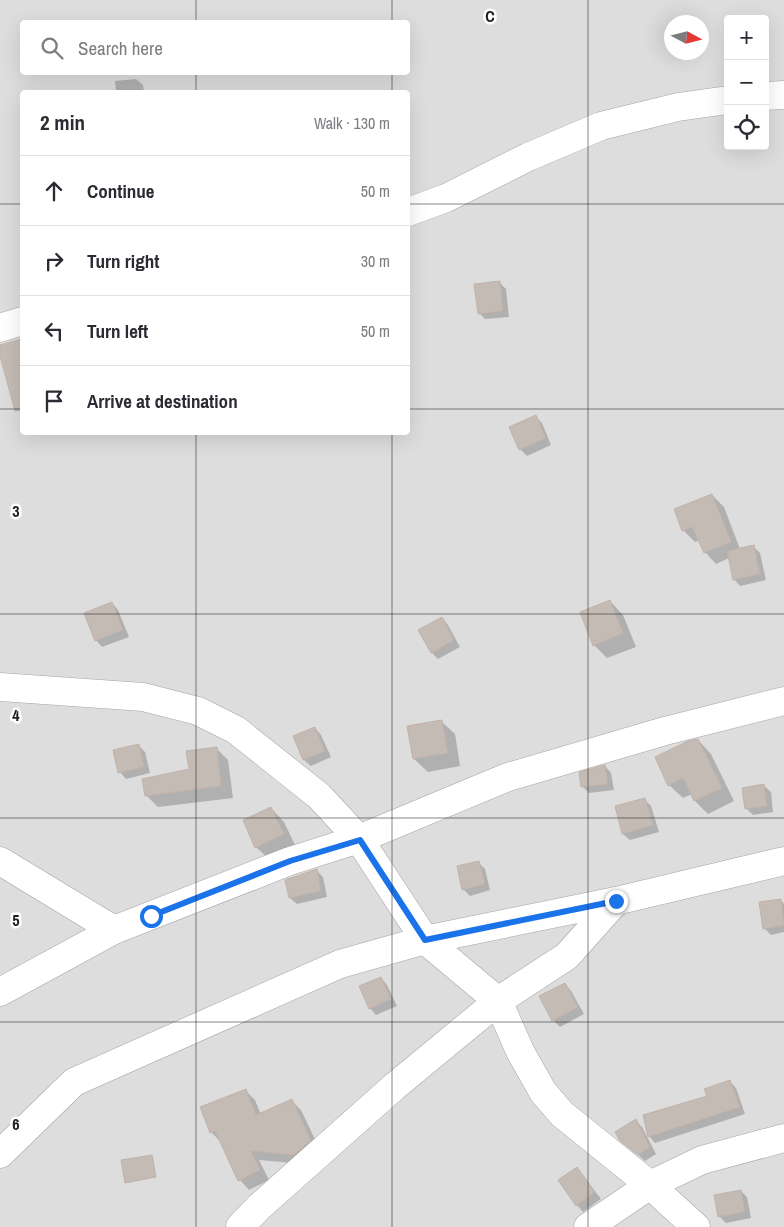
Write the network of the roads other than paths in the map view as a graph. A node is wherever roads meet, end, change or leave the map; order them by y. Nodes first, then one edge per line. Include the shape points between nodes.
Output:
1 (784, 95) edge
2 (769, 96) edge
3 (724, 101) edge
4 (410, 211) edge
5 (20, 322) edge
6 (0, 328) edge
7 (0, 687) edge
8 (784, 701) edge
9 (360, 840) junction
10 (0, 861) edge
11 (784, 861) edge
12 (616, 901) junction
13 (114, 930) junction
14 (425, 940) junction
15 (0, 992) edge
16 (498, 1001) junction
17 (784, 1138) edge
18 (0, 1154) edge
19 (650, 1185) junction
20 (240, 1227) edge
21 (588, 1227) edge
22 (696, 1227) edge

1 - 2 street
3 - 4 street via 678,107 601,126 528,157 446,198
5 - 6 street
7 - 9 street via 143,697 198,711 236,730 318,796
8 - 9 street via 665,731 508,777
9 - 13 street via 290,861
9 - 14 street
10 - 13 street
11 - 12 street
12 - 14 street
12 - 16 street via 567,956
13 - 15 street
14 - 16 street
14 - 18 street via 340,964 74,1082
16 - 19 street via 543,1092 562,1114
16 - 20 street via 395,1086
17 - 19 street via 702,1160
19 - 21 street
19 - 22 street

